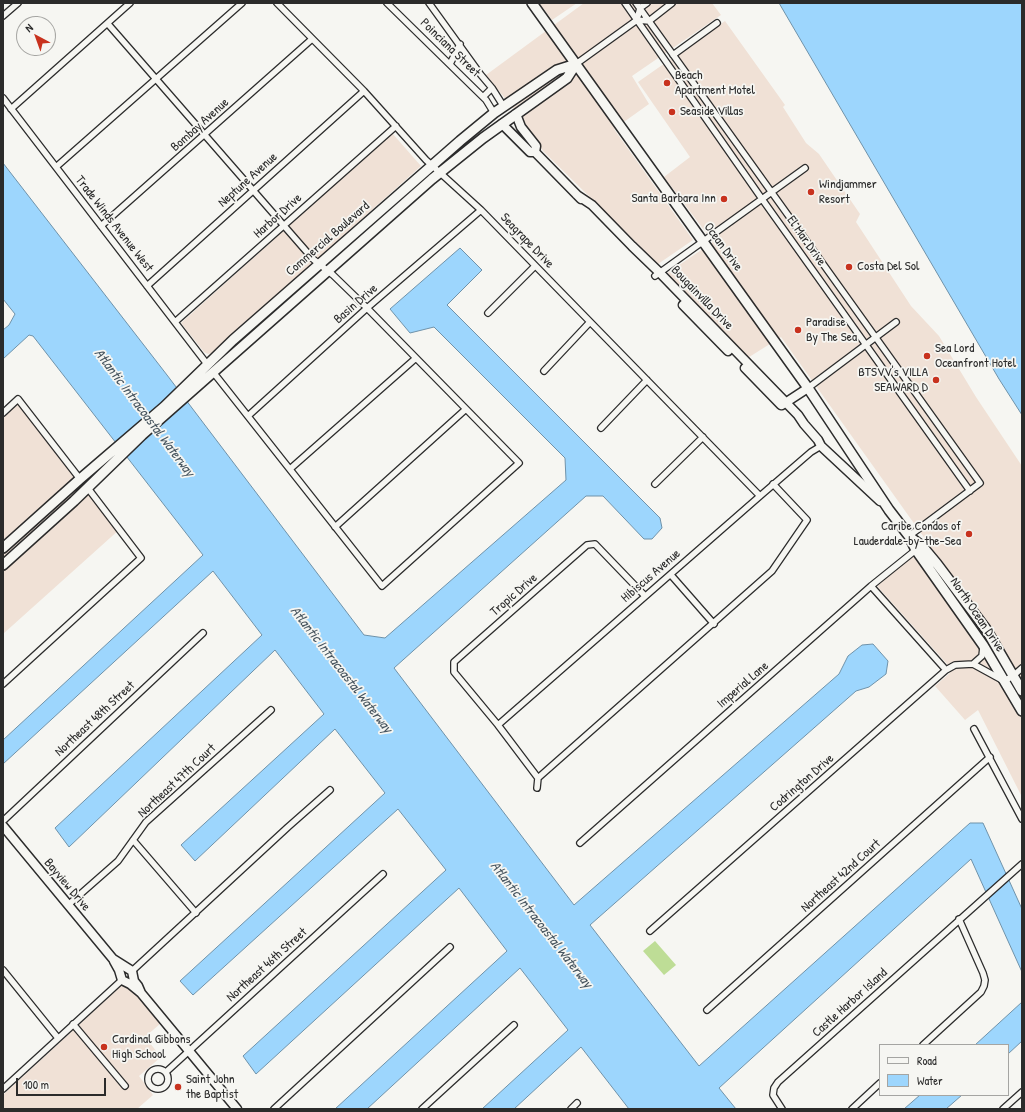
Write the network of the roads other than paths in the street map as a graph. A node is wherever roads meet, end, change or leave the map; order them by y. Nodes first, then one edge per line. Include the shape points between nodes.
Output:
1 (18, 3) edge
2 (130, 3) edge
3 (242, 3) edge
4 (277, 3) edge
5 (387, 3) edge
6 (429, 3) edge
7 (532, 3) edge
8 (625, 3) edge
9 (636, 3) edge
10 (648, 3) edge
11 (672, 3) edge
12 (640, 8) junction
13 (3, 16) edge
14 (637, 20) junction
15 (649, 21) junction
16 (717, 23) dead end
17 (108, 24) junction
18 (312, 39) junction
19 (460, 44) junction
20 (673, 55) junction
21 (576, 64) junction
22 (452, 66) junction
23 (156, 79) junction
24 (492, 88) junction
25 (364, 91) junction
26 (483, 97) junction
27 (3, 98) edge
28 (504, 107) junction
29 (11, 109) junction
30 (494, 113) junction
31 (516, 114) junction
32 (502, 124) junction
33 (396, 126) junction
34 (205, 135) junction
35 (535, 152) junction
36 (432, 165) junction
37 (56, 167) junction
38 (805, 168) dead end
39 (441, 172) junction
40 (253, 190) junction
41 (772, 192) junction
42 (762, 199) junction
43 (482, 210) junction
44 (101, 226) junction
45 (284, 226) junction
46 (703, 241) junction
47 (319, 264) junction
48 (535, 266) junction
49 (327, 271) junction
50 (657, 274) junction
51 (147, 286) junction
52 (367, 308) junction
53 (488, 313) dead end
54 (175, 322) junction
55 (590, 322) junction
56 (896, 322) dead end
57 (876, 337) junction
58 (866, 345) junction
59 (216, 356) junction
60 (416, 358) junction
61 (208, 364) junction
62 (544, 371) dead end
63 (213, 372) junction
64 (647, 380) junction
65 (808, 388) junction
66 (187, 390) junction
67 (775, 390) junction
68 (798, 395) junction
69 (784, 404) junction
70 (466, 409) junction
71 (3, 413) edge
72 (248, 416) junction
73 (601, 428) dead end
74 (703, 437) junction
75 (821, 446) junction
76 (115, 455) junction
77 (290, 469) junction
78 (80, 479) junction
79 (655, 484) dead end
80 (773, 484) junction
81 (87, 488) junction
82 (970, 491) junction
83 (760, 496) junction
84 (74, 501) junction
85 (889, 510) junction
86 (335, 527) junction
87 (909, 536) junction
88 (3, 548) edge
89 (919, 548) junction
90 (3, 565) edge
91 (671, 574) junction
92 (872, 586) junction
93 (645, 596) junction
94 (714, 624) junction
95 (203, 633) dead end
96 (983, 645) junction
97 (973, 664) junction
98 (1022, 668) edge
99 (946, 670) junction
100 (1014, 676) junction
101 (1004, 681) junction
102 (3, 684) edge
103 (1022, 691) edge
104 (271, 710) dead end
105 (1022, 711) edge
106 (498, 725) junction
107 (974, 729) dead end
108 (990, 757) junction
109 (538, 778) junction
110 (537, 788) dead end
111 (330, 790) dead end
112 (1022, 819) edge
113 (3, 820) edge
114 (3, 826) edge
115 (133, 840) junction
116 (580, 843) dead end
117 (1022, 864) edge
118 (383, 874) dead end
119 (68, 905) junction
120 (196, 913) junction
121 (959, 919) junction
122 (650, 931) dead end
123 (450, 947) dead end
124 (3, 970) edge
125 (126, 975) junction
126 (707, 1010) dead end
127 (73, 1024) junction
128 (514, 1025) dead end
129 (58, 1038) junction
130 (923, 1044) edge
131 (189, 1051) junction
132 (166, 1072) dead end
133 (879, 1084) edge
134 (4, 1085) edge
135 (125, 1086) dead end
136 (1022, 1092) edge
137 (577, 1103) dead end
138 (237, 1109) edge
139 (274, 1109) edge
140 (422, 1109) edge
141 (571, 1109) edge
142 (782, 1109) edge
143 (852, 1109) edge
144 (1003, 1109) edge

1 - 13 street
2 - 17 street
3 - 23 street
4 - 18 street, Seagrape Drive
5 - 22 street, Poinciana Street
6 - 19 street
7 - 21 main road, Ocean Drive
8 - 14 street, El Mar Drive
9 - 12 street, El Mar Drive
10 - 12 street
11 - 15 street
12 - 14 street
12 - 15 street, El Mar Drive
14 - 15 street
14 - 21 street, Commercial Boulevard
14 - 42 street, El Mar Drive
15 - 20 street, El Mar Drive
16 - 20 street
17 - 23 street
17 - 29 street
18 - 25 street, Seagrape Drive
18 - 34 street, Bombay Avenue
19 - 22 street
19 - 24 street
20 - 41 street, El Mar Drive
21 - 28 main road, Commercial Boulevard via 557,70
21 - 31 main road, Commercial Boulevard via 567,78
21 - 46 main road, Ocean Drive
22 - 26 street, Poinciana Street
23 - 34 street
23 - 37 street
24 - 26 street
24 - 28 street
25 - 33 street, Seagrape Drive
25 - 40 street, Neptune Avenue
26 - 30 street, Poinciana Street
27 - 29 street, Trade Winds Avenue West
28 - 30 main road, Commercial Boulevard
28 - 32 main road via 505,116
29 - 37 street, Trade Winds Avenue West
30 - 36 main road, Commercial Boulevard
31 - 32 main road, Commercial Boulevard
31 - 35 street, Bougainvilla Drive via 521,127 536,146
32 - 35 street via 530,152
32 - 39 main road, Commercial Boulevard
33 - 36 street, Seagrape Drive
33 - 45 street, Harbor Drive
34 - 40 street
34 - 44 street, Bombay Avenue
35 - 50 street, Bougainvilla Drive via 611,232
36 - 39 street, Seagrape Drive
36 - 47 main road, Commercial Boulevard
37 - 44 street, Trade Winds Avenue West
38 - 41 street
39 - 43 street, Seagrape Drive
39 - 49 main road, Commercial Boulevard
40 - 45 street
40 - 51 street, Neptune Avenue
41 - 42 street
41 - 57 street, El Mar Drive
42 - 46 street
42 - 58 street, El Mar Drive
43 - 48 street, Seagrape Drive
43 - 52 street, Basin Drive
44 - 51 street, Trade Winds Avenue West
45 - 47 street
45 - 54 street, Harbor Drive
46 - 50 street
46 - 65 main road, Ocean Drive
47 - 49 street
47 - 59 main road, Commercial Boulevard
48 - 53 street
48 - 55 street, Seagrape Drive
49 - 52 street
49 - 63 main road, Commercial Boulevard
50 - 67 street, Bougainvilla Drive
50 - 69 street, Bougainvilla Drive
51 - 54 street, Trade Winds Avenue West
52 - 60 street
52 - 72 street, Basin Drive
54 - 61 street, Trade Winds Avenue West
55 - 62 street
55 - 64 street, Seagrape Drive
56 - 57 street
57 - 58 street
57 - 82 street, El Mar Drive via 980,483
58 - 65 street
58 - 82 street, El Mar Drive
59 - 61 main road, Commercial Boulevard
59 - 63 main road
60 - 70 street
60 - 77 street
61 - 66 main road, Commercial Boulevard
63 - 66 main road, Commercial Boulevard
63 - 72 street
64 - 73 street
64 - 74 street, Seagrape Drive
65 - 68 street
65 - 85 main road, Ocean Drive
66 - 76 main road, Commercial Boulevard
67 - 68 street
67 - 69 street, Bougainvilla Drive
68 - 69 street
69 - 75 street, Bougainvilla Drive via 798,416
70 - 86 street
70 - 86 street via 519,463 382,586
71 - 78 street via 18,399
72 - 77 street
74 - 79 street
74 - 83 street, Seagrape Drive
75 - 80 street, Hibiscus Avenue
75 - 85 street, Bougainvilla Drive
76 - 78 main road
76 - 81 main road
77 - 86 street
78 - 84 main road via 80,489
78 - 88 main road
80 - 83 street, Hibiscus Avenue
80 - 94 street via 807,520 772,571
81 - 84 main road
81 - 102 street via 141,558
82 - 87 street
83 - 91 street, Hibiscus Avenue
84 - 90 main road
85 - 87 main road, North Ocean Drive
87 - 89 main road, North Ocean Drive
89 - 92 street, Imperial Lane
89 - 96 main road, North Ocean Drive
89 - 100 main road, North Ocean Drive via 946,574 986,629
91 - 93 street, Hibiscus Avenue
91 - 94 street
92 - 99 street
92 - 116 street, Imperial Lane
93 - 106 street, Hibiscus Avenue
93 - 106 street, Tropic Drive via 595,544 587,545 454,662 454,672
94 - 109 street
95 - 113 street, Northeast 48th Street
96 - 97 street via 982,656
96 - 101 main road, North Ocean Drive
97 - 99 street, Codrington Drive via 955,665
97 - 101 street
98 - 100 street
99 - 122 street, Codrington Drive
100 - 101 street
100 - 103 main road, North Ocean Drive
101 - 105 main road, North Ocean Drive
104 - 115 street, Northeast 47th Court via 146,822
106 - 109 street
107 - 108 street
108 - 112 street
108 - 126 street, Northeast 42nd Court
109 - 110 street
111 - 120 street
114 - 119 street, Bayview Drive
115 - 119 street, Northeast 47th Court via 118,861
115 - 120 street
117 - 121 street, Castle Harbor Island
118 - 131 street, Northeast 46th Street
119 - 125 street, Bayview Drive
120 - 125 street
121 - 130 street via 983,973 984,986 981,992
121 - 142 street, Castle Harbor Island via 778,1082 773,1095
123 - 139 street
124 - 129 street
125 - 127 street
125 - 131 street, Bayview Drive via 134,981
127 - 129 street
127 - 135 street
128 - 140 street
129 - 134 street
131 - 132 street, Northeast 46th Street
131 - 138 street, Bayview Drive
133 - 143 street
136 - 144 street
137 - 141 street

